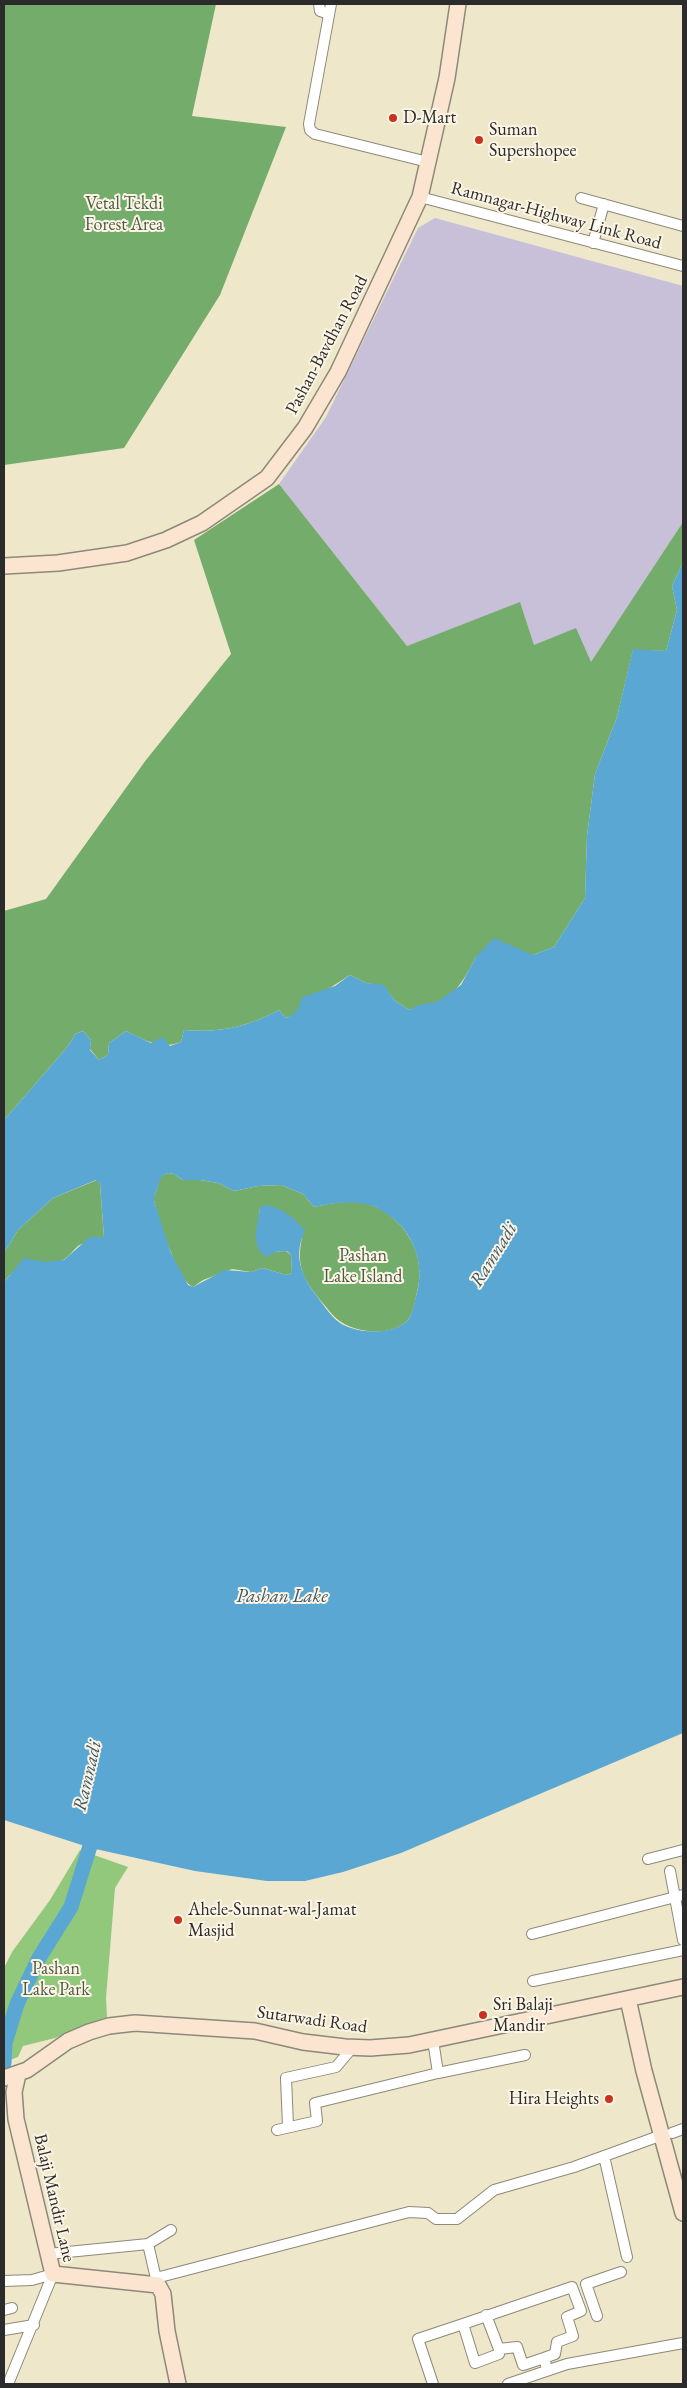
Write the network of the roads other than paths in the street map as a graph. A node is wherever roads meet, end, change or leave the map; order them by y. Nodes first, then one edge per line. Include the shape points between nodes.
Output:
1 (319, 4) edge
2 (458, 4) edge
3 (330, 9) edge
4 (428, 162) junction
5 (420, 197) junction
6 (581, 198) dead end
7 (604, 204) junction
8 (683, 226) edge
9 (593, 243) junction
10 (683, 266) edge
11 (4, 566) edge
12 (683, 1850) edge
13 (648, 1859) dead end
14 (670, 1871) dead end
15 (679, 1896) edge
16 (681, 1919) edge
17 (532, 1934) dead end
18 (683, 1940) edge
19 (683, 1950) edge
20 (533, 1981) dead end
21 (683, 1987) edge
22 (632, 1998) junction
23 (433, 2040) junction
24 (352, 2048) junction
25 (525, 2055) dead end
26 (438, 2073) junction
27 (12, 2076) edge
28 (288, 2126) junction
29 (277, 2130) dead end
30 (671, 2136) edge
31 (604, 2156) junction
32 (683, 2174) edge
33 (683, 2213) edge
34 (171, 2230) dead end
35 (148, 2244) junction
36 (48, 2254) junction
37 (628, 2257) dead end
38 (621, 2272) dead end
39 (53, 2274) junction
40 (4, 2281) edge
41 (157, 2282) junction
42 (591, 2298) junction
43 (578, 2303) junction
44 (486, 2315) junction
45 (597, 2316) dead end
46 (463, 2324) junction
47 (34, 2325) junction
48 (4, 2330) edge
49 (683, 2343) edge
50 (499, 2354) dead end
51 (544, 2358) junction
52 (547, 2369) junction
53 (8, 2384) edge
54 (178, 2384) edge
55 (433, 2384) edge
56 (508, 2384) edge

1 - 3 street via 320,11
2 - 4 street, Pashan-Bavdhan Road via 447,78
3 - 4 street via 310,130 315,134
4 - 5 street, Pashan-Bavdhan Road
5 - 9 street, Ramnagar-Highway Link Road
5 - 11 street, Pashan-Bavdhan Road via 338,372 305,428 267,478 202,524 166,540 127,553 58,563
6 - 7 street
7 - 8 street
7 - 9 street
9 - 10 street, Ramnagar-Highway Link Road
12 - 13 street
14 - 15 street
15 - 16 street
15 - 17 street
16 - 18 street
19 - 20 street
21 - 22 street, Sutarwadi Road
22 - 23 street, Sutarwadi Road
22 - 30 street
23 - 24 street, Sutarwadi Road via 409,2045
23 - 26 street
24 - 27 street, Sutarwadi Road via 303,2042 255,2031 135,2023 108,2026 75,2038
24 - 28 street via 336,2067 286,2078
25 - 26 street
26 - 28 street via 314,2103 317,2121
27 - 36 street, Balaji Mandir Lane via 16,2119
28 - 29 street
30 - 31 street
30 - 32 street
30 - 33 street
31 - 37 street
31 - 41 street via 494,2190 458,2219 436,2219 428,2213 409,2212
34 - 35 street
35 - 36 street
35 - 41 street
36 - 39 street, Balaji Mandir Lane
38 - 42 street via 586,2284
39 - 40 street via 32,2280
39 - 41 street, Balaji Mandir Lane
39 - 47 street
41 - 54 street via 163,2294
42 - 43 street
42 - 45 street
43 - 44 street via 572,2287
43 - 51 street via 581,2311 567,2317 573,2336 557,2342 555,2354
44 - 46 street
44 - 51 street via 499,2349 517,2347 523,2365
46 - 50 street via 476,2362
46 - 55 street via 418,2339
47 - 48 street
47 - 53 street
49 - 52 street
51 - 52 street
52 - 56 street

